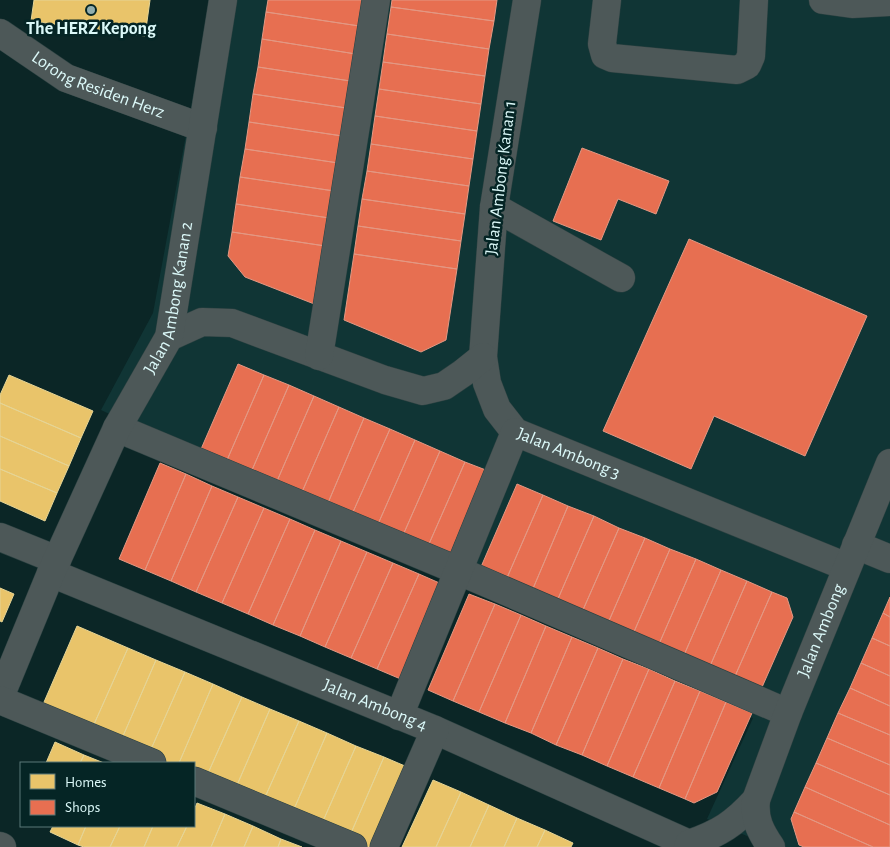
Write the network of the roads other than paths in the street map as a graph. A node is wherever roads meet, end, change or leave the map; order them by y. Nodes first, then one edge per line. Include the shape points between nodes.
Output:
1 (223, 0) edge
2 (376, 0) edge
3 (527, 0) edge
4 (607, 0) edge
5 (754, 0) edge
6 (823, 0) edge
7 (889, 3) edge
8 (0, 33) edge
9 (203, 128) junction
10 (494, 207) junction
11 (621, 278) dead end
12 (169, 337) junction
13 (319, 356) junction
14 (483, 357) junction
15 (117, 428) junction
16 (515, 432) junction
17 (890, 463) edge
18 (0, 537) edge
19 (851, 556) junction
20 (890, 559) edge
21 (54, 566) junction
22 (459, 571) junction
23 (0, 699) edge
24 (788, 713) junction
25 (400, 716) junction
26 (435, 730) junction
27 (150, 762) edge
28 (195, 781) edge
29 (756, 800) junction
30 (691, 846) edge
31 (353, 847) edge
32 (384, 847) edge
33 (771, 847) edge

1 - 9 street, Jalan Ambong Kanan 2
2 - 13 street
3 - 10 street, Jalan Ambong Kanan 1
4 - 5 street via 602,44 605,55 737,70 747,65 751,56
6 - 7 street via 852,4
8 - 9 street, Lorong Residen Herz via 66,78
9 - 12 street, Jalan Ambong Kanan 2
10 - 11 street
10 - 14 street, Jalan Ambong Kanan 1
12 - 13 street via 202,322 232,323
12 - 15 street, Jalan Ambong Kanan 2
13 - 14 street via 423,390 444,386
14 - 16 street, Jalan Ambong 3 via 487,383 497,409
15 - 21 street, Jalan Ambong Kanan 2
15 - 22 street
16 - 19 street, Jalan Ambong 3
16 - 22 street
17 - 19 street, Jalan Ambong
18 - 21 street, Jalan Ambong 4
19 - 20 street, Jalan Ambong 3
19 - 24 street, Jalan Ambong
21 - 23 street, Jalan Ambong Kanan 2
21 - 25 street, Jalan Ambong 4
22 - 24 street
22 - 25 street
23 - 27 street
24 - 29 street, Jalan Ambong
25 - 26 street, Jalan Ambong 4
26 - 30 street, Jalan Ambong 4
26 - 32 street
28 - 31 street
29 - 30 street via 718,833
29 - 33 street via 757,821

